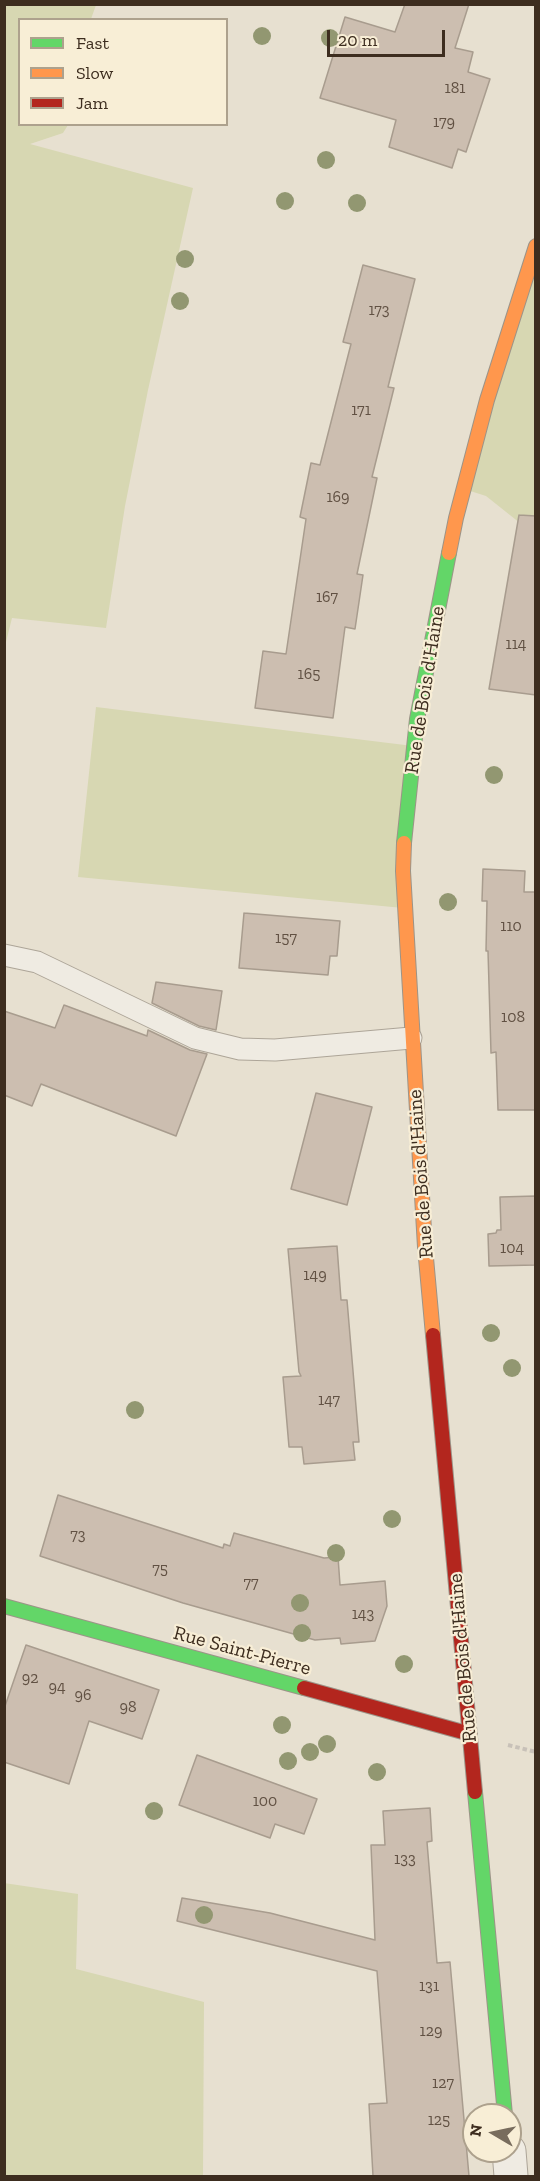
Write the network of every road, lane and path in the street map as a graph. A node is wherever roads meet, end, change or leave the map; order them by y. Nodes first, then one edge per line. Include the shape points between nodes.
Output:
1 (536, 246) edge
2 (4, 955) edge
3 (411, 1038) junction
4 (4, 1606) edge
5 (470, 1734) junction
6 (505, 2103) edge

1 - 3 street, Rue de Bois d'Haine via 487,400 456,518 417,719 403,872
2 - 3 lane via 37,962 195,1038 240,1049 275,1050
3 - 5 street, Rue de Bois d'Haine via 425,1247
4 - 5 street, Rue Saint-Pierre
5 - 6 street, Rue de Bois d'Haine

